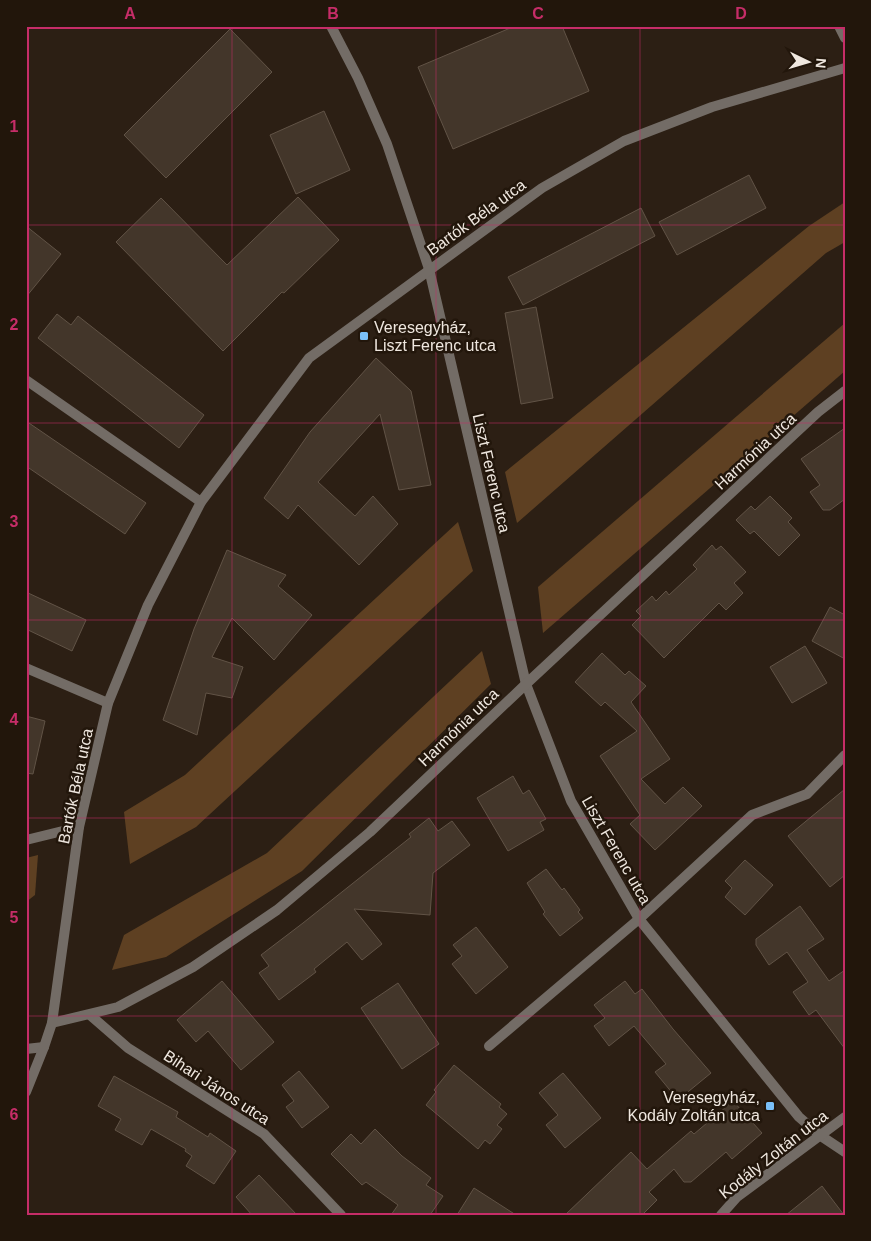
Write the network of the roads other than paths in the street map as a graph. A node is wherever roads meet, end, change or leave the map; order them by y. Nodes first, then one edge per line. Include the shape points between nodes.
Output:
1 (330, 26) edge
2 (839, 26) edge
3 (845, 38) edge
4 (845, 68) edge
5 (429, 269) junction
6 (26, 380) edge
7 (845, 391) edge
8 (201, 502) junction
9 (26, 668) edge
10 (526, 684) junction
11 (108, 703) junction
12 (845, 755) edge
13 (79, 827) junction
14 (26, 840) edge
15 (639, 918) junction
16 (90, 1015) junction
17 (52, 1023) junction
18 (489, 1046) dead end
19 (44, 1047) junction
20 (26, 1049) edge
21 (26, 1092) edge
22 (845, 1117) edge
23 (820, 1136) junction
24 (845, 1152) edge
25 (341, 1215) edge
26 (720, 1215) edge

1 - 5 street, Liszt Ferenc utca via 358,78 387,144
2 - 3 street
4 - 5 street, Bartók Béla utca via 712,107 624,141 542,188
5 - 8 street, Bartók Béla utca via 309,358
5 - 10 street, Liszt Ferenc utca
6 - 8 street
7 - 10 street, Harmónia utca via 818,412
8 - 11 street, Bartók Béla utca via 148,605
9 - 11 street
10 - 15 street, Liszt Ferenc utca via 571,801
10 - 16 street, Harmónia utca via 370,832 277,910 193,967 118,1007
11 - 13 street, Bartók Béla utca
12 - 15 street, Liszt Ferenc utca via 807,794 752,815
13 - 14 street
13 - 17 street, Bartók Béla utca
15 - 18 street, Liszt Ferenc utca
15 - 23 street, Liszt Ferenc utca via 799,1117
16 - 17 street, Harmónia utca
16 - 25 street, Bihari János utca via 128,1048 264,1134
17 - 19 street, Bartók Béla utca
19 - 20 street
19 - 21 street, Bartók Béla utca
22 - 23 street, Kodály Zoltán utca
23 - 24 street, Liszt Ferenc utca
23 - 26 street, Kodály Zoltán utca via 738,1197

